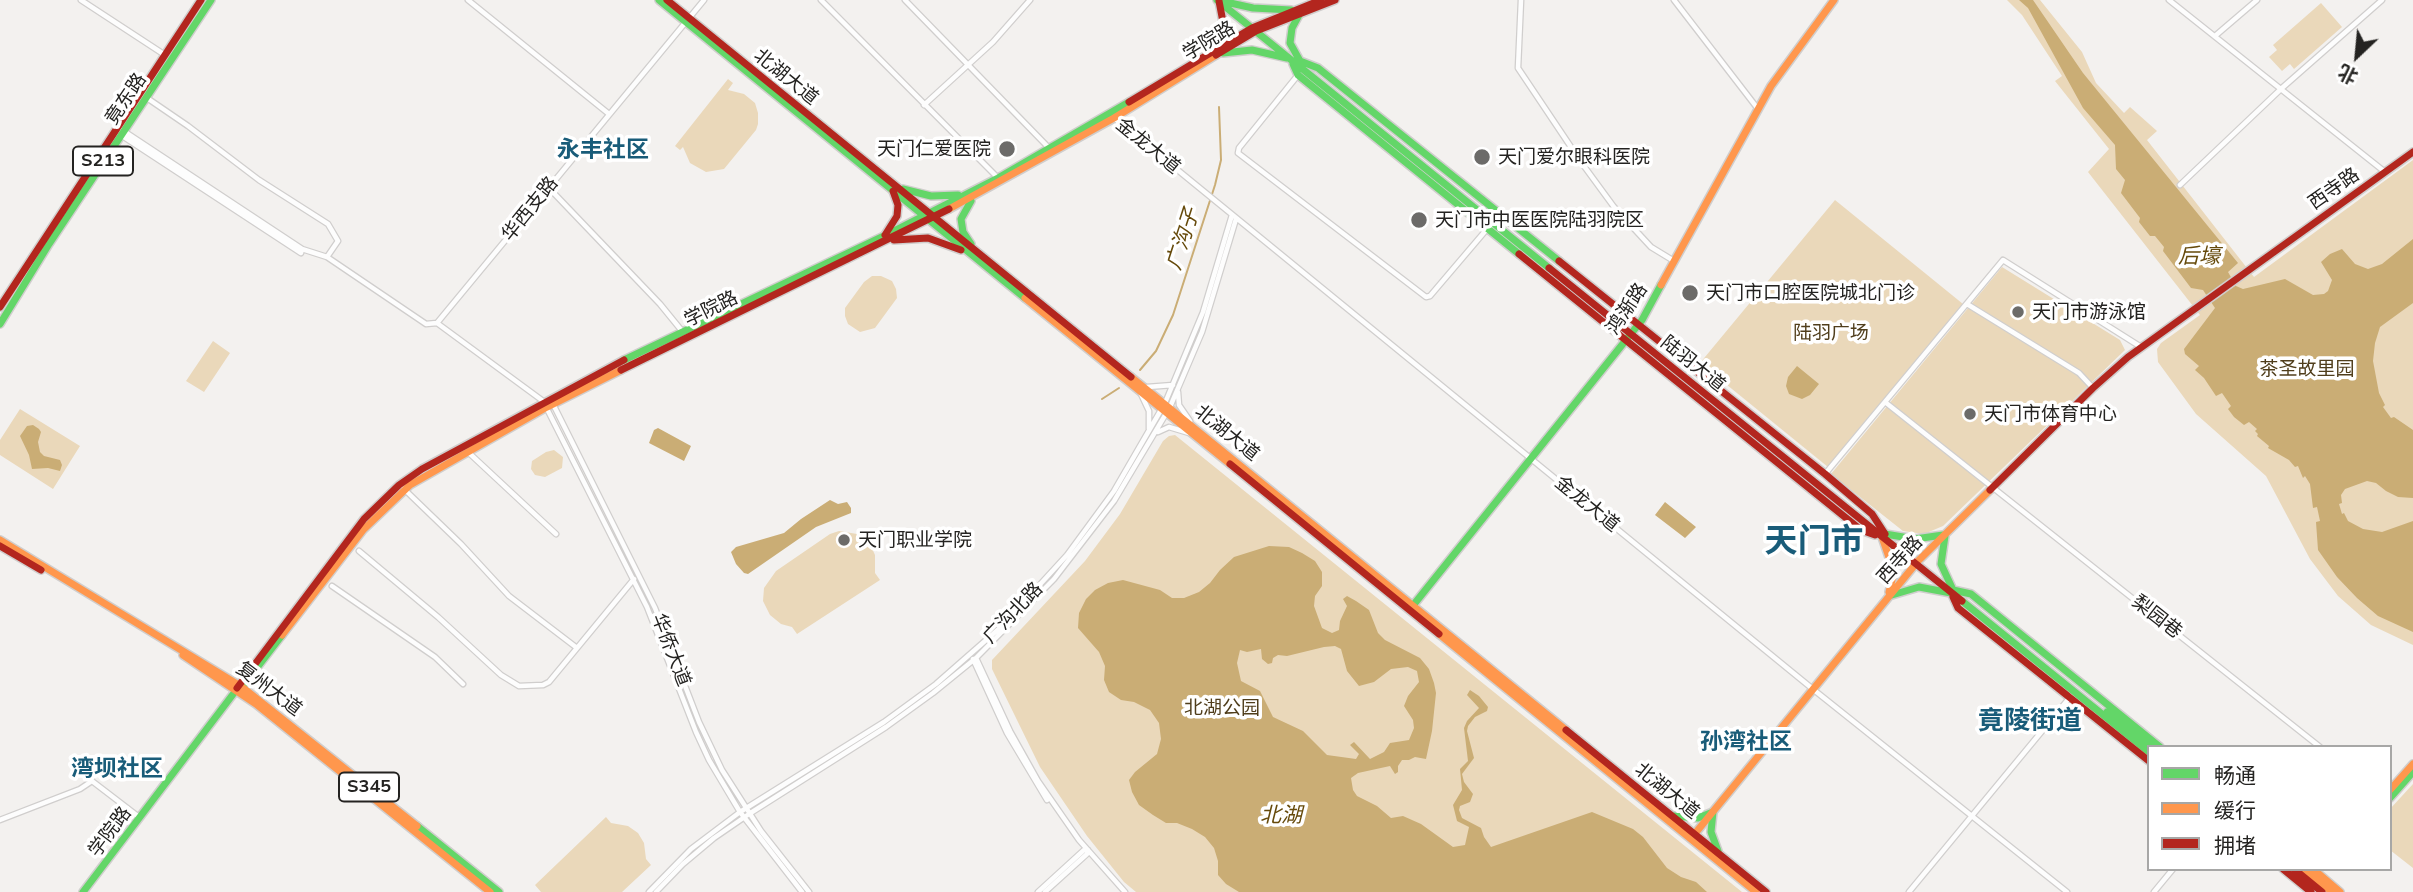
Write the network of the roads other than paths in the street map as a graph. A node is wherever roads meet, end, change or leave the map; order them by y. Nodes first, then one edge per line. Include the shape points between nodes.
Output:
1 (81, 0) edge
2 (201, 0) edge
3 (211, 0) edge
4 (468, 0) edge
5 (659, 0) edge
6 (667, 0) edge
7 (704, 0) edge
8 (821, 0) edge
9 (905, 0) edge
10 (1030, 0) edge
11 (1220, 0) edge
12 (1321, 0) edge
13 (1335, 0) edge
14 (1521, 0) edge
15 (1674, 0) edge
16 (1834, 0) edge
17 (2169, 0) edge
18 (2257, 0) edge
19 (2382, 0) edge
20 (1297, 12) junction
21 (688, 20) junction
22 (1256, 28) junction
23 (2215, 36) junction
24 (1213, 53) junction
25 (165, 55) junction
26 (1295, 60) junction
27 (969, 65) junction
28 (1298, 75) junction
29 (2282, 88) junction
30 (146, 98) junction
31 (925, 105) junction
32 (1758, 108) junction
33 (609, 114) junction
34 (1111, 116) junction
35 (119, 131) junction
36 (1050, 149) junction
37 (2413, 152) edge
38 (2385, 172) junction
39 (998, 178) junction
40 (2180, 185) dead end
41 (548, 187) junction
42 (894, 187) junction
43 (972, 195) junction
44 (930, 216) junction
45 (1234, 217) junction
46 (1487, 228) junction
47 (887, 238) junction
48 (974, 253) junction
49 (327, 257) junction
50 (1675, 262) junction
51 (1967, 304) junction
52 (0, 307) edge
53 (437, 323) junction
54 (0, 324) edge
55 (682, 331) junction
56 (1633, 332) junction
57 (2141, 347) junction
58 (1176, 386) junction
59 (1141, 388) junction
60 (2094, 388) junction
61 (548, 402) junction
62 (1885, 402) junction
63 (1166, 408) junction
64 (1766, 427) junction
65 (1193, 430) junction
66 (1150, 436) junction
67 (1772, 443) junction
68 (467, 452) junction
69 (1531, 458) junction
70 (1785, 470) junction
71 (1825, 474) junction
72 (1810, 479) junction
73 (1994, 488) junction
74 (404, 489) junction
75 (556, 534) dead end
76 (1945, 534) junction
77 (1883, 536) junction
78 (0, 540) edge
79 (0, 546) edge
80 (359, 551) dead end
81 (1917, 563) junction
82 (634, 579) junction
83 (332, 586) dead end
84 (1952, 591) junction
85 (1887, 598) junction
86 (1411, 608) junction
87 (577, 648) junction
88 (974, 657) junction
89 (463, 684) dead end
90 (239, 687) junction
91 (1814, 690) junction
92 (2072, 695) junction
93 (2147, 745) edge
94 (2159, 745) edge
95 (2317, 745) edge
96 (2147, 751) edge
97 (2147, 759) edge
98 (2413, 764) edge
99 (2413, 772) edge
100 (2392, 788) edge
101 (2392, 796) edge
102 (1713, 812) junction
103 (745, 813) junction
104 (1670, 814) junction
105 (1972, 816) junction
106 (1, 818) edge
107 (140, 818) junction
108 (1693, 837) junction
109 (1086, 851) junction
110 (1721, 855) junction
111 (2170, 871) edge
112 (2287, 871) edge
113 (2297, 871) edge
114 (2326, 871) edge
115 (2312, 882) edge
116 (83, 892) edge
117 (490, 892) edge
118 (499, 892) edge
119 (649, 892) edge
120 (656, 892) edge
121 (802, 892) edge
122 (809, 892) edge
123 (1038, 892) edge
124 (1045, 892) edge
125 (1123, 892) edge
126 (1756, 892) edge
127 (1766, 892) edge
128 (1909, 892) edge
129 (2067, 892) edge
130 (2154, 892) edge
131 (2322, 892) edge
132 (2332, 892) edge
133 (2340, 892) edge

1 - 25 street
2 - 25 main road, 竟东路 / S213
3 - 30 main road, 竟东路 / S213
4 - 33 street
5 - 21 main road, 北湖大道
6 - 21 main road, 北湖大道
7 - 21 street, 华西支路
8 - 31 street
9 - 27 street
10 - 27 street
11 - 20 main road
11 - 22 main road, 陆羽大道
11 - 24 main road via 1222,33
12 - 20 main road
13 - 20 main road
14 - 50 street via 1518,68 1614,207 1651,247
15 - 32 street
16 - 32 main road, 鸿渐路
17 - 23 street
18 - 23 street
19 - 29 street
20 - 22 main road, 学院路
20 - 26 main road via 1290,43
21 - 33 street, 华西支路
21 - 42 main road, 北湖大道
22 - 24 main road, 学院路
22 - 26 main road, 陆羽大道
23 - 29 street
24 - 26 main road via 1252,50
24 - 34 main road, 学院路
25 - 35 main road, 竟东路 / S213
26 - 28 main road
26 - 56 main road, 陆羽大道
26 - 56 main road via 1318,68
27 - 31 street
27 - 36 street
28 - 46 main road
28 - 46 street via 1238,153 1426,297
29 - 38 street
29 - 40 street
30 - 35 main road, 竟东路 / S213
30 - 49 street via 328,224 338,241
31 - 39 street
32 - 50 main road, 鸿渐路
33 - 41 street, 华西支路
34 - 36 main road, 学院路
34 - 43 main road, 学院路
34 - 45 street, 金龙大道
35 - 49 street via 300,253 302,248
35 - 52 main road, 竟东路 / S213
35 - 54 main road, 竟东路 / S213
36 - 39 main road, 学院路
37 - 38 main road, 西寺路
38 - 57 main road, 西寺路
39 - 43 main road, 学院路
41 - 53 street, 华西支路
41 - 55 street
42 - 43 main road via 938,197
42 - 44 main road, 北湖大道
42 - 47 main road via 897,216
43 - 44 main road, 学院路
43 - 48 main road via 961,219
44 - 47 main road, 学院路
44 - 48 main road, 北湖大道
45 - 58 street, 广沟北路 via 1208,316
45 - 69 street, 金龙大道
46 - 56 main road
47 - 48 main road via 934,238
47 - 55 main road, 学院路
47 - 61 main road, 学院路
48 - 59 main road, 北湖大道
49 - 53 street via 426,324
50 - 56 main road, 鸿渐路
51 - 57 street via 2003,260
51 - 60 street via 2077,372
51 - 62 street
53 - 61 street
55 - 61 main road, 学院路
56 - 64 main road via 1654,337
56 - 67 main road, 陆羽大道
56 - 69 main road, 鸿渐路
56 - 70 main road via 1647,357
56 - 72 main road, 陆羽大道
57 - 60 main road, 西寺路
58 - 59 street
58 - 63 street, 广沟北路
58 - 65 street via 1179,405
59 - 63 main road, 北湖大道
59 - 66 street via 1149,411
60 - 73 main road, 西寺路
61 - 68 main road, 学院路
61 - 82 street, 华侨大道
61 - 90 main road, 学院路 via 422,469 392,491 364,519
61 - 103 street, 华侨大道 via 655,608 706,738
62 - 71 street
62 - 73 street, 梨园巷
63 - 65 main road, 北湖大道
63 - 66 street, 广沟北路
64 - 67 main road
64 - 71 main road
65 - 66 street via 1169,427
65 - 86 main road, 北湖大道
66 - 88 street, 广沟北路 via 1073,548
67 - 77 main road, 陆羽大道
68 - 74 main road, 学院路
68 - 75 street
69 - 86 main road, 鸿渐路
69 - 91 street, 金龙大道
70 - 72 main road
70 - 77 main road via 1861,530
71 - 77 main road via 1872,514
72 - 77 main road, 陆羽大道
73 - 76 main road, 西寺路
73 - 95 street, 梨园巷
74 - 87 street via 509,596
74 - 90 main road, 学院路 via 363,530
76 - 77 main road via 1915,540
76 - 81 main road, 西寺路
76 - 84 main road via 1941,564
77 - 81 main road, 陆羽大道
77 - 85 main road via 1893,576
78 - 90 main road, 复州大道 / S345
79 - 90 main road, 复州大道 / S345
80 - 87 street via 515,685 547,684
81 - 84 main road, 陆羽大道
81 - 85 main road, 西寺路
82 - 87 street
82 - 103 street, 华侨大道 via 696,732 721,782
83 - 89 street via 429,653
84 - 85 main road via 1919,587
84 - 92 main road, 陆羽大道
84 - 93 main road, 陆羽大道
84 - 94 main road via 1971,594
85 - 91 main road, 西寺路
86 - 104 main road, 北湖大道
86 - 108 main road, 北湖大道
88 - 103 street, 广沟北路
88 - 109 street via 1025,766
90 - 107 main road, 学院路
90 - 117 main road, 复州大道 / S345
90 - 118 main road, 复州大道 / S345
91 - 102 main road, 西寺路
91 - 105 street, 金龙大道
92 - 96 main road, 陆羽大道
92 - 97 main road
92 - 105 street
98 - 100 main road
99 - 101 main road
102 - 104 main road via 1692,818
102 - 108 main road, 西寺路
102 - 110 main road via 1711,832
103 - 119 street, 广沟北路 via 691,849
103 - 120 street, 广沟北路
103 - 121 street, 华侨大道
103 - 122 street, 华侨大道
104 - 108 main road, 北湖大道
105 - 128 street
105 - 129 street, 金龙大道
106 - 107 street via 92,781
107 - 116 main road, 学院路
108 - 110 main road, 北湖大道
108 - 126 main road, 北湖大道
109 - 123 street
109 - 124 street
109 - 125 street
110 - 127 main road, 北湖大道
111 - 130 street
112 - 115 main road
113 - 115 main road
114 - 115 main road
115 - 131 main road
115 - 132 main road
115 - 133 main road

